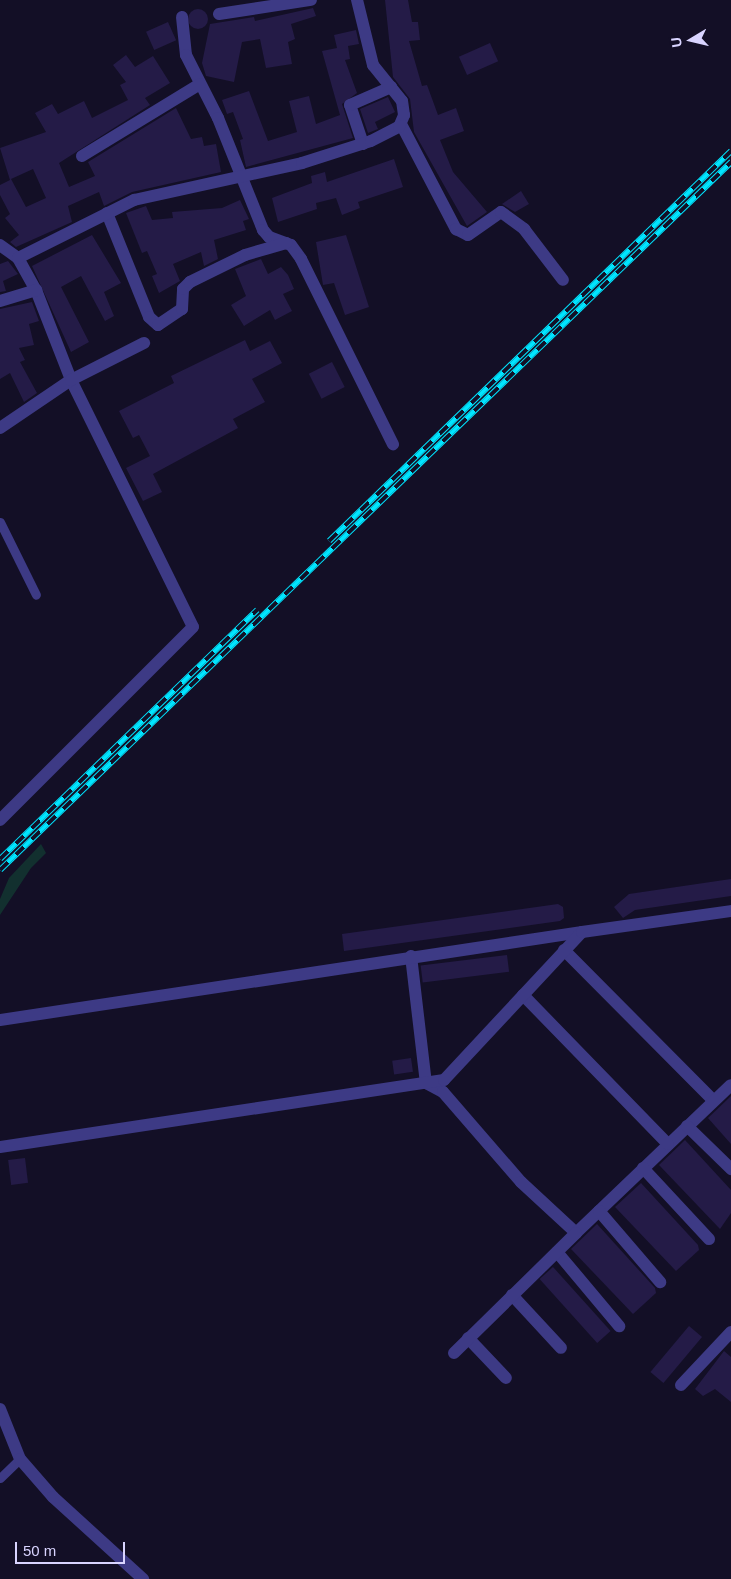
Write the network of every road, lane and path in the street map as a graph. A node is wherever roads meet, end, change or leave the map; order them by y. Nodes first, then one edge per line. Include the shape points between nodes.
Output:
1 (311, 0) edge
2 (358, 0) edge
3 (219, 14) dead end
4 (182, 17) dead end
5 (200, 84) junction
6 (391, 87) junction
7 (401, 124) junction
8 (363, 144) junction
9 (82, 156) dead end
10 (240, 178) junction
11 (107, 213) junction
12 (286, 243) junction
13 (0, 245) edge
14 (18, 258) junction
15 (563, 280) dead end
16 (36, 290) junction
17 (0, 301) edge
18 (144, 343) dead end
19 (71, 380) junction
20 (0, 428) edge
21 (393, 444) dead end
22 (0, 522) edge
23 (36, 596) dead end
24 (0, 820) edge
25 (731, 911) edge
26 (582, 932) junction
27 (564, 950) junction
28 (411, 956) junction
29 (522, 995) junction
30 (0, 1020) edge
31 (426, 1083) junction
32 (731, 1085) edge
33 (713, 1100) junction
34 (687, 1126) junction
35 (668, 1144) junction
36 (0, 1147) edge
37 (643, 1168) junction
38 (731, 1169) edge
39 (598, 1212) junction
40 (576, 1233) junction
41 (708, 1239) dead end
42 (557, 1252) junction
43 (660, 1282) dead end
44 (512, 1296) junction
45 (619, 1326) dead end
46 (731, 1332) edge
47 (468, 1338) junction
48 (561, 1348) dead end
49 (454, 1353) dead end
50 (506, 1378) dead end
51 (681, 1385) dead end
52 (0, 1409) edge
53 (20, 1459) junction
54 (0, 1478) edge
55 (143, 1579) edge

1 - 3 street
2 - 6 street via 373,65
4 - 5 street via 186,55
5 - 9 street
5 - 10 street via 218,118
6 - 7 street via 403,106
6 - 8 street via 350,105
7 - 8 street
7 - 15 street via 456,229 468,235 502,212 524,229
8 - 10 street
10 - 11 street via 149,195
10 - 12 street via 266,234
11 - 12 street via 150,317 158,325 182,309 183,289 190,282 245,255
11 - 14 street
12 - 21 street via 301,259
13 - 14 street
14 - 16 street
16 - 17 street
16 - 19 street
18 - 19 street
19 - 20 street
19 - 24 street via 193,629
22 - 23 lane
25 - 26 street
26 - 27 street
26 - 28 street
27 - 29 street
27 - 33 street
28 - 30 street
28 - 31 street
29 - 31 street via 452,1076
29 - 35 street
31 - 36 street
31 - 40 street via 442,1092 521,1182
32 - 33 street
33 - 34 street
34 - 35 street
34 - 38 street
35 - 37 street
37 - 39 street
37 - 41 street
39 - 40 street
39 - 43 street
40 - 42 street
42 - 44 street
42 - 45 street
44 - 47 street
44 - 48 street
46 - 51 street
47 - 49 street
47 - 50 street
52 - 53 street
53 - 54 lane
53 - 55 street via 53,1497

